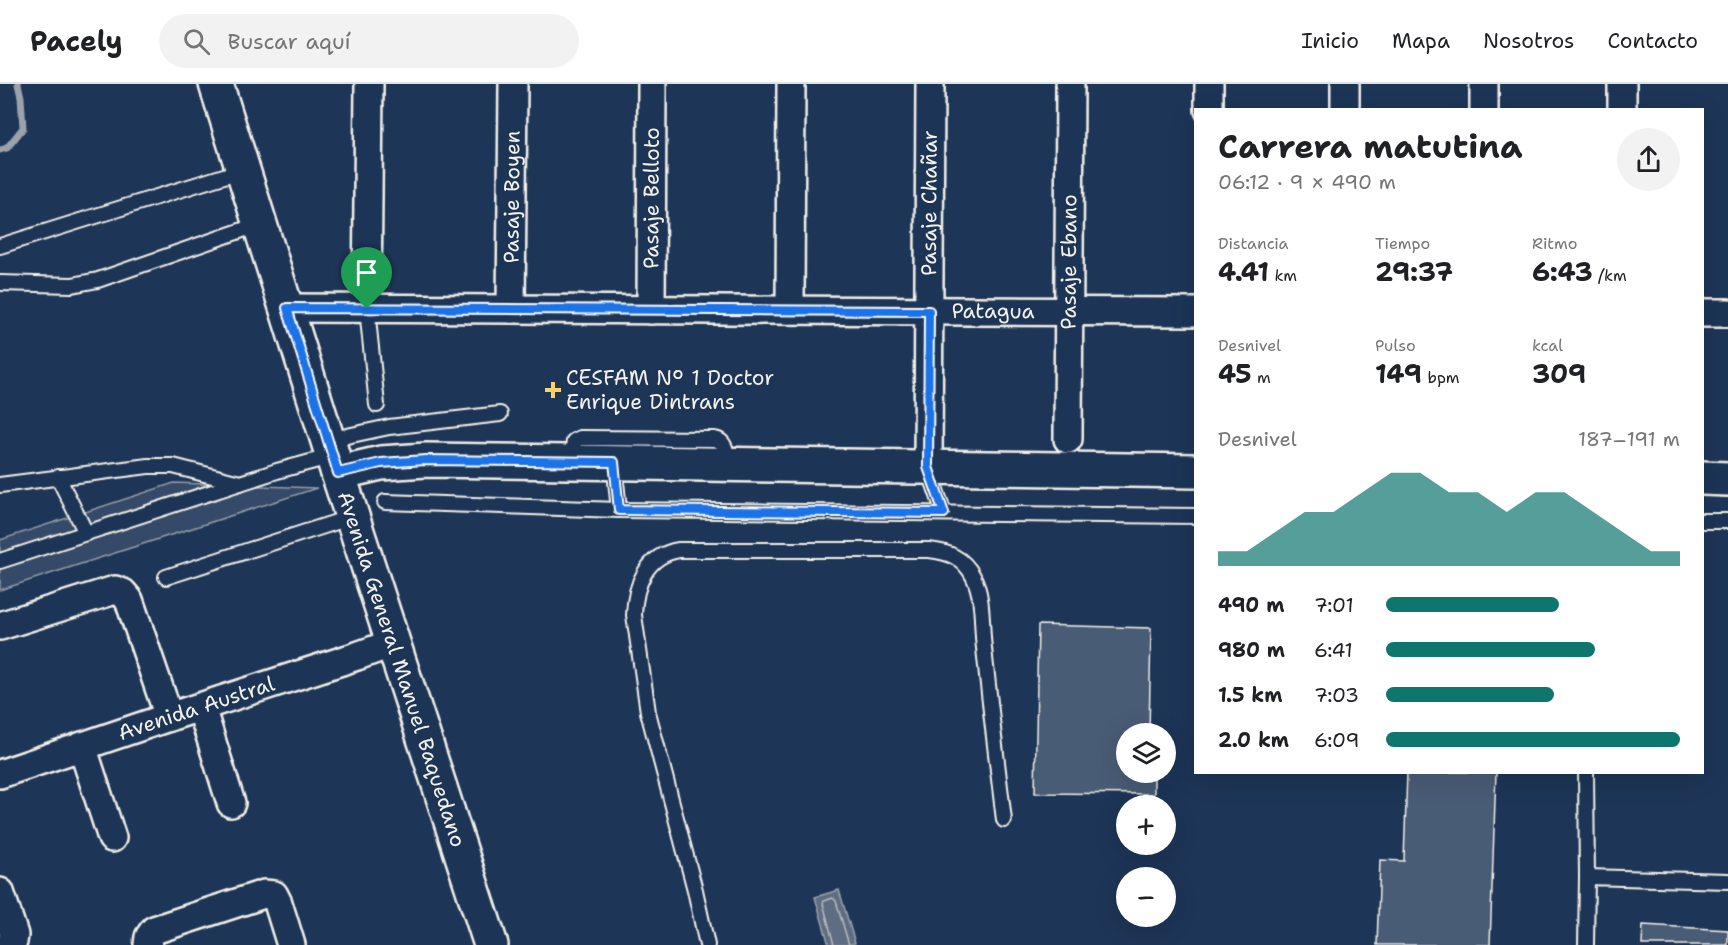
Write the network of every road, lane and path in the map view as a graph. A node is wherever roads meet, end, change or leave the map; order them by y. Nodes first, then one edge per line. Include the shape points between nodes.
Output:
1 (216, 84) edge
2 (369, 84) edge
3 (513, 84) edge
4 (652, 84) edge
5 (791, 84) edge
6 (930, 84) edge
7 (1070, 84) edge
8 (1209, 84) edge
9 (1346, 84) edge
10 (1484, 84) edge
11 (1622, 84) edge
12 (1209, 108) edge
13 (1345, 108) edge
14 (1484, 108) edge
15 (1622, 108) edge
16 (243, 170) junction
17 (260, 224) junction
18 (0, 246) edge
19 (0, 283) edge
20 (287, 308) junction
21 (367, 309) junction
22 (511, 309) junction
23 (651, 310) junction
24 (790, 310) junction
25 (929, 311) junction
26 (1069, 311) junction
27 (1194, 312) edge
28 (1704, 313) edge
29 (1728, 313) edge
30 (377, 405) dead end
31 (500, 414) dead end
32 (1068, 439) dead end
33 (333, 456) junction
34 (571, 462) junction
35 (614, 462) junction
36 (728, 464) junction
37 (928, 467) junction
38 (1194, 471) edge
39 (58, 477) junction
40 (1704, 478) edge
41 (1728, 479) edge
42 (240, 483) junction
43 (0, 485) edge
44 (385, 502) dead end
45 (619, 510) junction
46 (944, 513) junction
47 (352, 516) junction
48 (1194, 516) edge
49 (1704, 521) edge
50 (1728, 521) edge
51 (86, 533) junction
52 (0, 561) edge
53 (166, 577) dead end
54 (0, 626) edge
55 (393, 643) junction
56 (201, 707) junction
57 (169, 717) junction
58 (82, 746) junction
59 (0, 774) edge
60 (1586, 774) edge
61 (231, 803) dead end
62 (1004, 820) dead end
63 (112, 838) dead end
64 (1587, 877) junction
65 (1728, 881) edge
66 (0, 892) edge
67 (149, 941) edge
68 (11, 943) edge
69 (291, 945) edge
70 (491, 945) edge
71 (707, 945) edge
72 (1586, 945) edge

1 - 16 street, Avenida General Manuel Baquedano
2 - 21 street
3 - 22 street, Pasaje Boyen
4 - 23 street, Pasaje Belloto
5 - 24 street
6 - 25 street, Pasaje Chañar
7 - 26 street, Pasaje Ebano
8 - 12 street
9 - 13 street
10 - 14 street
11 - 15 street
16 - 17 street, Avenida General Manuel Baquedano
16 - 18 lane
17 - 19 lane via 98,280 72,285
17 - 20 street, Avenida General Manuel Baquedano
20 - 21 street, Patagua
20 - 33 street, Avenida General Manuel Baquedano
21 - 22 street, Patagua
21 - 30 lane
22 - 23 street, Patagua
23 - 24 street, Patagua
24 - 25 street, Patagua
25 - 26 street, Patagua
25 - 37 street, Pasaje Chañar
26 - 27 street, Patagua
26 - 32 street, Pasaje Ebano
28 - 29 street
31 - 33 lane via 389,427
33 - 34 street via 381,463
33 - 42 lane
33 - 47 street, Avenida General Manuel Baquedano
34 - 35 street
34 - 36 lane via 574,441 580,438 714,439 723,444
35 - 36 street
35 - 45 lane
36 - 37 street
37 - 38 street
37 - 46 lane
39 - 42 lane via 173,466
39 - 43 lane
39 - 51 lane
40 - 41 street
42 - 51 lane
44 - 45 lane
45 - 46 lane
46 - 48 lane
47 - 53 lane
47 - 55 street, Avenida General Manuel Baquedano
49 - 50 lane
51 - 52 lane
54 - 57 street via 115,590 123,593 129,600
55 - 56 street, Avenida Austral
55 - 70 street, Avenida General Manuel Baquedano
56 - 57 street, Avenida Austral
56 - 61 street
57 - 58 street, Avenida Austral
58 - 59 street, Avenida Austral
58 - 63 street
60 - 64 lane
62 - 71 lane via 980,597 975,578 956,556 928,550 679,550 661,555 636,591 634,615 648,712
64 - 65 lane
64 - 72 lane
66 - 68 street via 14,935
67 - 69 street via 154,930 264,894 274,896 278,903

